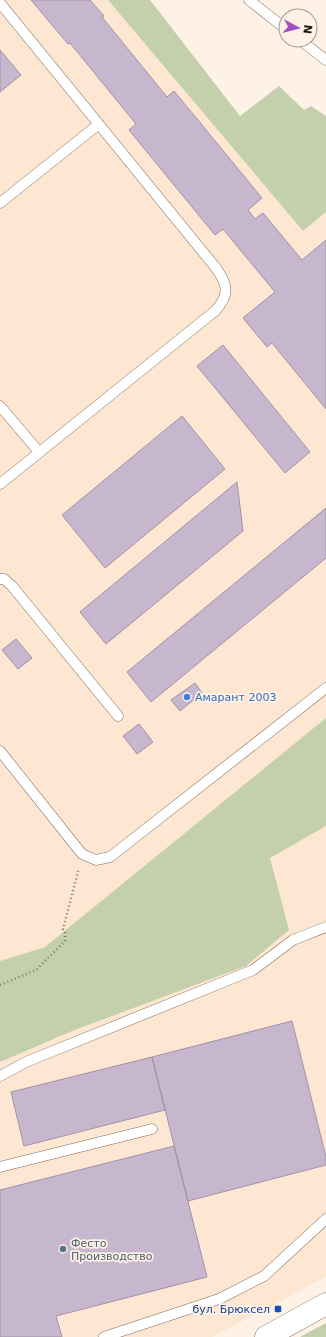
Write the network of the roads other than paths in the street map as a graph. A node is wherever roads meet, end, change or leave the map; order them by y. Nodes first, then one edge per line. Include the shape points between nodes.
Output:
1 (249, 0) edge
2 (0, 3) edge
3 (278, 23) edge
4 (310, 48) edge
5 (326, 60) edge
6 (100, 124) junction
7 (0, 203) edge
8 (0, 406) edge
9 (39, 452) junction
10 (0, 484) edge
11 (0, 579) edge
12 (326, 688) edge
13 (118, 716) dead end
14 (0, 751) edge
15 (326, 927) edge
16 (0, 1076) edge
17 (152, 1129) dead end
18 (0, 1166) edge
19 (326, 1219) edge
20 (326, 1304) edge
21 (104, 1337) edge
22 (266, 1337) edge

1 - 3 lane
2 - 6 lane
4 - 5 lane
6 - 7 lane
6 - 9 lane via 216,268 224,279 226,291 223,303 215,311
8 - 9 lane
9 - 10 lane
11 - 13 lane via 4,579 12,586
12 - 14 lane via 110,857 96,860 82,854
15 - 16 lane via 293,940 253,970 26,1062
17 - 18 lane
19 - 21 lane via 264,1276 219,1299
20 - 22 main road

